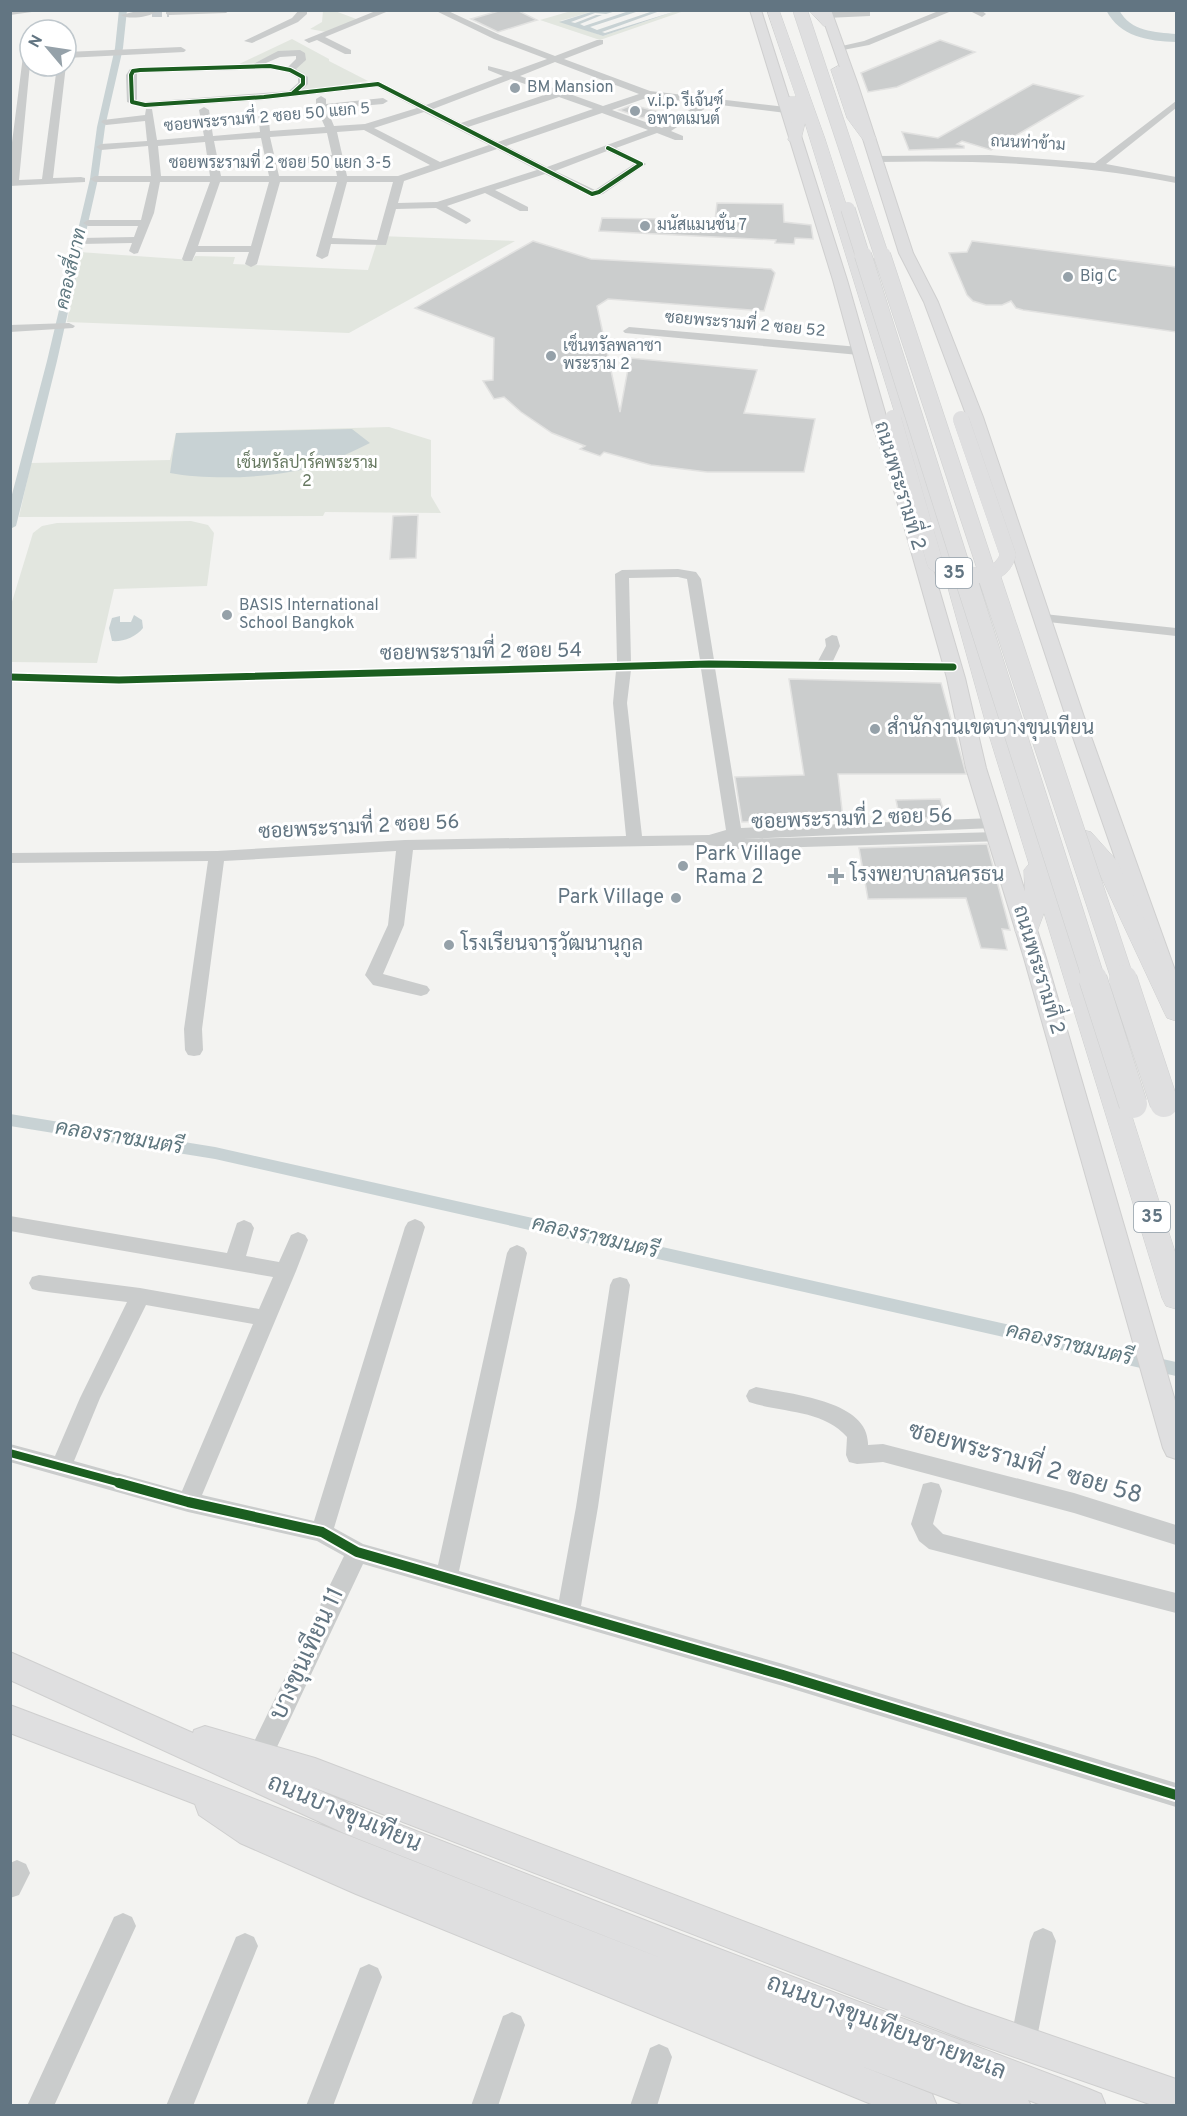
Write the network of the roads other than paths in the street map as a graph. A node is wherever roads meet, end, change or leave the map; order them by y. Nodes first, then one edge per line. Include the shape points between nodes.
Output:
1 (42, 10) edge
2 (226, 10) edge
3 (303, 10) edge
4 (438, 10) edge
5 (755, 10) edge
6 (766, 10) edge
7 (774, 10) edge
8 (784, 10) edge
9 (802, 10) edge
10 (950, 10) edge
11 (382, 11) edge
12 (10, 12) edge
13 (152, 12) dead end
14 (169, 12) dead end
15 (827, 13) edge
16 (867, 14) dead end
17 (125, 15) dead end
18 (274, 29) junction
19 (292, 34) dead end
20 (249, 41) dead end
21 (600, 42) dead end
22 (838, 48) junction
23 (181, 50) dead end
24 (348, 52) dead end
25 (78, 55) edge
26 (557, 60) junction
27 (255, 65) junction
28 (491, 68) dead end
29 (290, 70) junction
30 (514, 76) junction
31 (29, 78) edge
32 (57, 78) edge
33 (293, 93) junction
34 (560, 93) junction
35 (648, 94) junction
36 (383, 101) dead end
37 (710, 101) junction
38 (1176, 104) edge
39 (426, 108) junction
40 (604, 109) junction
41 (204, 110) dead end
42 (786, 110) junction
43 (263, 111) dead end
44 (854, 118) junction
45 (628, 119) junction
46 (799, 119) junction
47 (106, 122) dead end
48 (37, 124) junction
49 (460, 126) junction
50 (608, 127) dead end
51 (366, 128) junction
52 (331, 130) junction
53 (660, 131) junction
54 (265, 135) junction
55 (208, 138) junction
56 (679, 138) dead end
57 (846, 138) junction
58 (869, 138) junction
59 (818, 139) junction
60 (795, 140) junction
61 (151, 143) junction
62 (498, 146) junction
63 (101, 147) dead end
64 (608, 148) junction
65 (336, 158) junction
66 (943, 159) junction
67 (293, 161) dead end
68 (877, 162) junction
69 (438, 165) junction
70 (1098, 165) junction
71 (544, 171) junction
72 (156, 178) junction
73 (96, 179) dead end
74 (216, 179) junction
75 (343, 179) junction
76 (399, 179) junction
77 (81, 180) dead end
78 (275, 180) junction
79 (1176, 180) edge
80 (47, 181) junction
81 (12, 183) edge
82 (1176, 185) edge
83 (485, 189) junction
84 (438, 205) junction
85 (391, 206) junction
86 (524, 209) dead end
87 (105, 213) dead end
88 (147, 218) junction
89 (466, 221) dead end
90 (88, 223) dead end
91 (81, 241) dead end
92 (326, 241) junction
93 (256, 249) junction
94 (322, 256) dead end
95 (251, 264) dead end
96 (912, 267) junction
97 (840, 280) junction
98 (69, 326) dead end
99 (10, 329) edge
100 (628, 331) dead end
101 (859, 351) junction
102 (1044, 618) junction
103 (1176, 632) edge
104 (832, 639) dead end
105 (823, 666) junction
106 (709, 668) junction
107 (624, 671) junction
108 (954, 672) junction
109 (10, 677) edge
110 (995, 830) junction
111 (1083, 837) junction
112 (735, 839) junction
113 (635, 842) junction
114 (405, 845) junction
115 (1036, 845) junction
116 (217, 856) junction
117 (10, 858) edge
118 (1027, 931) junction
119 (422, 990) dead end
120 (1176, 1002) edge
121 (1176, 1012) edge
122 (194, 1050) dead end
123 (1133, 1104) dead end
124 (1170, 1109) edge
125 (10, 1223) edge
126 (416, 1227) dead end
127 (243, 1228) dead end
128 (298, 1240) dead end
129 (517, 1253) dead end
130 (234, 1262) junction
131 (286, 1270) junction
132 (39, 1283) dead end
133 (620, 1285) dead end
134 (140, 1296) junction
135 (1176, 1298) edge
136 (264, 1318) junction
137 (756, 1396) dead end
138 (1176, 1448) edge
139 (10, 1453) edge
140 (61, 1467) junction
141 (931, 1491) dead end
142 (188, 1502) junction
143 (322, 1532) junction
144 (1176, 1535) edge
145 (357, 1552) junction
146 (447, 1577) junction
147 (1176, 1603) edge
148 (568, 1612) junction
149 (10, 1665) edge
150 (10, 1719) edge
151 (129, 1719) junction
152 (260, 1755) junction
153 (184, 1786) junction
154 (1176, 1795) edge
155 (123, 1926) dead end
156 (1044, 1941) dead end
157 (245, 1946) dead end
158 (677, 1965) junction
159 (369, 1977) dead end
160 (512, 2025) dead end
161 (1023, 2043) junction
162 (659, 2057) dead end
163 (1176, 2096) edge
164 (900, 2102) edge
165 (40, 2106) edge
166 (179, 2106) edge
167 (319, 2106) edge
168 (484, 2106) edge
169 (643, 2106) edge
170 (1014, 2106) edge
171 (1089, 2106) edge

1 - 12 street
2 - 14 street
3 - 18 street via 300,17
4 - 26 street
5 - 42 main road, ถนนพระรามที่ 2 / 35
6 - 46 highway
7 - 59 highway, ถนนพระรามที่ 2 / 35
8 - 123 highway, bridge
9 - 57 highway, 35
9 - 124 highway, bridge
10 - 22 street via 866,43
11 - 24 street via 313,39
13 - 17 street
15 - 16 street
15 - 22 main road
15 - 44 highway via 838,70
18 - 19 street
18 - 20 street
21 - 26 street, ซอยพระรามที่ 2 ซอย 50 แยก 5
22 - 58 main road
23 - 25 street
26 - 30 street, ซอยพระรามที่ 2 ซอย 50 แยก 5
26 - 35 street
27 - 29 street
27 - 29 street via 278,54 300,53 302,60
27 - 33 street via 136,70 131,75 132,101 136,105 158,105
28 - 30 street
29 - 33 street via 305,81
30 - 34 street
30 - 39 street, ซอยพระรามที่ 2 ซอย 50 แยก 5
31 - 48 street
32 - 48 street
33 - 39 street via 375,83
34 - 40 street
34 - 49 street
35 - 37 street
35 - 40 street
36 - 52 street via 321,103
37 - 42 street
37 - 53 street
38 - 70 street
39 - 49 street
39 - 51 street, ซอยพระรามที่ 2 ซอย 50 แยก 5
40 - 45 street
40 - 62 street
41 - 55 street
42 - 60 main road, ถนนพระรามที่ 2 / 35
43 - 54 street
44 - 57 highway
44 - 58 highway
45 - 50 street
45 - 53 street
46 - 59 highway
46 - 60 highway
47 - 61 street via 149,114
48 - 80 street
48 - 81 street
49 - 62 street
51 - 52 street, ซอยพระรามที่ 2 ซอย 50 แยก 5
51 - 69 street
52 - 54 street, ซอยพระรามที่ 2 ซอย 50 แยก 5
52 - 65 street
53 - 56 street
53 - 64 street
54 - 55 street, ซอยพระรามที่ 2 ซอย 50 แยก 5
54 - 78 street
55 - 61 street, ซอยพระรามที่ 2 ซอย 50 แยก 5
55 - 74 street
57 - 111 highway, 35
58 - 68 main road
59 - 115 highway, ถนนพระรามที่ 2 / 35
60 - 97 main road, ถนนพระรามที่ 2 / 35
61 - 63 street, ซอยพระรามที่ 2 ซอย 50 แยก 5
61 - 72 street
62 - 69 street
62 - 71 street
64 - 71 street
64 - 71 street via 641,164 597,194 589,194
65 - 67 street
65 - 75 street
66 - 68 street, ถนนท่าข้าม
66 - 70 street, ถนนท่าข้าม via 1047,160
66 - 82 street, ถนนท่าข้าม via 1060,166
68 - 96 main road
69 - 76 street
70 - 79 street, ถนนท่าข้าม
71 - 83 street
72 - 73 street, ซอยพระรามที่ 2 ซอย 50 แยก 3-5
72 - 74 street, ซอยพระรามที่ 2 ซอย 50 แยก 3-5
72 - 88 street
74 - 78 street, ซอยพระรามที่ 2 ซอย 50 แยก 3-5
74 - 93 street via 190,254
75 - 76 street, ซอยพระรามที่ 2 ซอย 50 แยก 3-5
75 - 78 street, ซอยพระรามที่ 2 ซอย 50 แยก 3-5
75 - 92 street
76 - 85 street, ซอยพระรามที่ 2 ซอย 50 แยก 3-5
77 - 80 street
78 - 93 street
80 - 81 street
83 - 84 street
83 - 86 street
84 - 85 street
84 - 89 street
85 - 92 street, ซอยพระรามที่ 2 ซอย 50 แยก 3-5 via 382,243
87 - 88 street
88 - 90 street
88 - 91 street via 135,246
92 - 94 street
93 - 95 street
96 - 97 main road, bridge via 916,290 1008,555 1003,567 987,574 958,574 935,563 860,312
96 - 102 main road via 931,302 953,359
97 - 101 main road, ถนนพระรามที่ 2 / 35
98 - 99 street
100 - 101 street, ซอยพระรามที่ 2 ซอย 52
101 - 108 main road, ถนนพระรามที่ 2 / 35
102 - 103 street
102 - 120 main road
104 - 105 street via 833,646
105 - 106 street, ซอยพระรามที่ 2 ซอย 54
105 - 108 street, ซอยพระรามที่ 2 ซอย 54
106 - 107 street, ซอยพระรามที่ 2 ซอย 54
106 - 107 street via 694,579 687,573 622,574
106 - 108 street, ซอยพระรามที่ 2 ซอย 54
106 - 112 street
107 - 109 street, ซอยพระรามที่ 2 ซอย 54 via 144,685 119,680
107 - 113 street via 620,703
108 - 110 main road, ถนนพระรามที่ 2 / 35 via 970,746
110 - 112 street, ซอยพระรามที่ 2 ซอย 56
110 - 118 main road, ถนนพระรามที่ 2 / 35
111 - 121 highway via 1105,861
111 - 124 highway, 35
112 - 113 street, ซอยพระรามที่ 2 ซอย 56
113 - 114 street, ซอยพระรามที่ 2 ซอย 56
114 - 116 street, ซอยพระรามที่ 2 ซอย 56
114 - 119 street via 396,925 374,975 379,981
115 - 118 highway via 1037,896
115 - 135 highway, ถนนพระรามที่ 2 / 35
116 - 117 street, ซอยพระรามที่ 2 ซอย 56
116 - 122 street
118 - 138 main road, ถนนพระรามที่ 2 / 35
125 - 130 street
126 - 143 street
127 - 130 street
128 - 131 street
129 - 146 street
130 - 131 street
131 - 136 street
132 - 134 street
133 - 148 street
134 - 136 street
134 - 140 street
136 - 142 street
137 - 144 street, ซอยพระรามที่ 2 ซอย 58 via 830,1412 844,1419 858,1434 857,1455 883,1452 1053,1497
139 - 140 street
140 - 142 street
141 - 147 street via 922,1524 937,1542
142 - 143 street
143 - 145 street
145 - 146 street
145 - 152 street, บางขุนเทียน 11
146 - 148 street
148 - 154 street
149 - 151 main road, ถนนบางขุนเทียน
150 - 153 main road, ถนนบางขุนเทียน
151 - 152 main road
151 - 158 main road, ถนนบางขุนเทียน
152 - 161 main road
153 - 158 main road, ถนนบางขุนเทียน via 382,1866
153 - 164 main road via 250,1832
155 - 165 street
156 - 161 street
157 - 166 street
158 - 170 main road, ถนนบางขุนเทียนชายทะเล
158 - 171 main road, ถนนบางขุนเทียนชายทะเล
159 - 167 street
160 - 168 street
161 - 163 main road
162 - 169 street

